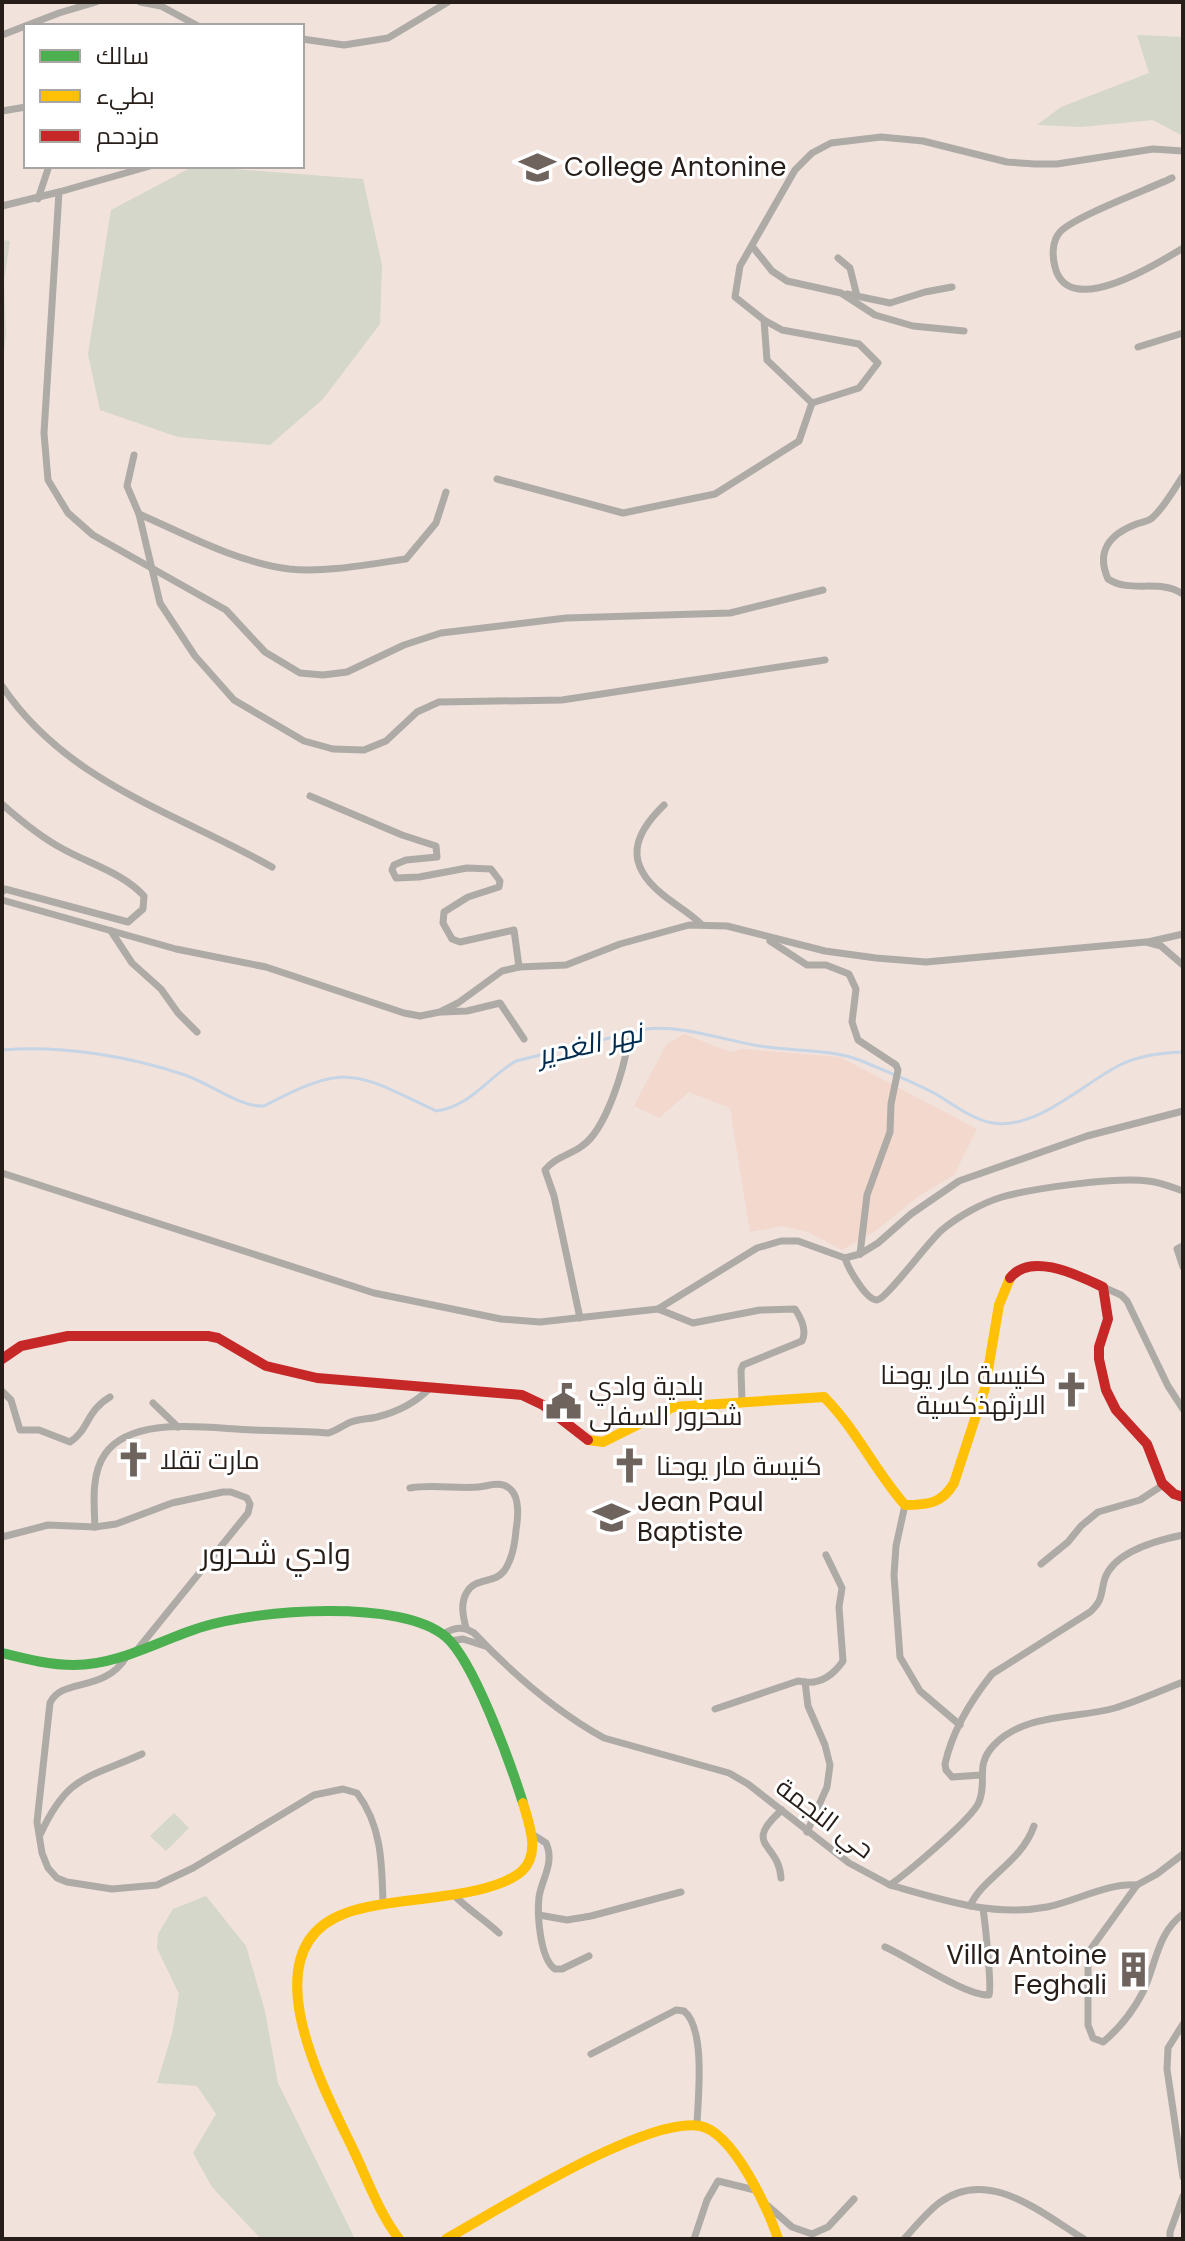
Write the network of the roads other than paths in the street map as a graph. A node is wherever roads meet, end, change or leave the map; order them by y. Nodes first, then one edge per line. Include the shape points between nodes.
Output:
1 (96, 2) edge
2 (140, 2) edge
3 (448, 2) edge
4 (30, 24) edge
5 (194, 24) edge
6 (24, 27) edge
7 (2, 35) edge
8 (304, 39) edge
9 (24, 107) edge
10 (2, 111) edge
11 (1183, 151) edge
12 (48, 168) edge
13 (143, 168) edge
14 (1172, 178) dead end
15 (59, 192) junction
16 (38, 199) junction
17 (2, 206) edge
18 (752, 246) junction
19 (1183, 248) edge
20 (838, 258) dead end
21 (952, 287) dead end
22 (841, 293) junction
23 (857, 296) junction
24 (764, 320) junction
25 (964, 331) dead end
26 (1183, 333) edge
27 (1138, 347) dead end
28 (812, 403) junction
29 (134, 455) dead end
30 (1183, 476) edge
31 (497, 479) dead end
32 (446, 492) dead end
33 (139, 514) junction
34 (151, 567) junction
35 (823, 590) dead end
36 (1183, 594) edge
37 (825, 660) dead end
38 (2, 686) edge
39 (310, 796) dead end
40 (2, 804) edge
41 (664, 805) dead end
42 (272, 867) dead end
43 (2, 892) edge
44 (2, 900) edge
45 (701, 924) junction
46 (111, 931) junction
47 (1183, 934) edge
48 (764, 938) junction
49 (1146, 942) junction
50 (1183, 965) edge
51 (519, 967) junction
52 (440, 1012) junction
53 (197, 1032) dead end
54 (524, 1039) dead end
55 (628, 1042) dead end
56 (1183, 1111) edge
57 (2, 1173) edge
58 (1183, 1191) edge
59 (1183, 1246) edge
60 (860, 1254) junction
61 (845, 1258) junction
62 (1183, 1267) edge
63 (1103, 1287) junction
64 (658, 1309) junction
65 (580, 1318) junction
66 (2, 1359) edge
67 (429, 1389) junction
68 (2, 1391) edge
69 (110, 1397) dead end
70 (153, 1403) dead end
71 (742, 1403) junction
72 (1183, 1409) edge
73 (178, 1427) junction
74 (1163, 1485) junction
75 (410, 1488) dead end
76 (1183, 1497) edge
77 (905, 1505) junction
78 (95, 1527) junction
79 (1183, 1535) edge
80 (2, 1537) edge
81 (826, 1555) dead end
82 (1041, 1564) dead end
83 (466, 1628) junction
84 (447, 1637) junction
85 (487, 1647) junction
86 (2, 1653) edge
87 (132, 1653) junction
88 (805, 1682) junction
89 (1180, 1683) edge
90 (1183, 1694) edge
91 (715, 1709) dead end
92 (960, 1725) junction
93 (142, 1754) dead end
94 (981, 1775) junction
95 (782, 1810) junction
96 (1034, 1826) dead end
97 (807, 1832) junction
98 (532, 1834) junction
99 (39, 1837) junction
100 (1183, 1854) edge
101 (781, 1878) dead end
102 (890, 1885) junction
103 (1137, 1885) junction
104 (681, 1892) dead end
105 (454, 1895) junction
106 (383, 1904) junction
107 (970, 1906) junction
108 (983, 1909) junction
109 (1183, 1914) edge
110 (539, 1915) junction
111 (499, 1933) dead end
112 (885, 1947) dead end
113 (589, 1956) dead end
114 (1183, 2024) edge
115 (591, 2054) dead end
116 (697, 2124) junction
117 (1183, 2177) edge
118 (761, 2191) junction
119 (1183, 2196) edge
120 (854, 2199) dead end
121 (768, 2206) junction
122 (399, 2239) edge
123 (446, 2239) edge
124 (694, 2239) edge
125 (778, 2239) edge
126 (904, 2239) edge
127 (1084, 2239) edge
128 (1170, 2239) edge

1 - 4 street
2 - 5 street via 161,6
3 - 8 street via 388,38 344,45
6 - 7 street
9 - 10 street
11 - 18 street via 1153,149 1035,164 923,141 844,140 812,153 795,170
12 - 16 street
13 - 15 street
14 - 19 street via 1062,229 1054,244 1054,265 1066,286 1085,289 1142,273
15 - 16 street
15 - 34 street via 44,433 48,480 68,513 93,535
16 - 17 street
18 - 22 street via 787,281
18 - 24 street via 740,266 735,297
20 - 23 street via 850,268
21 - 23 street via 890,303
22 - 23 street
22 - 25 street via 875,315 913,326
24 - 28 street via 767,360
24 - 28 street via 782,330 859,344 878,363 859,388
26 - 27 street
28 - 31 street via 799,441 715,494 623,513
29 - 33 street via 127,486
30 - 36 street via 1152,519 1109,539 1103,563 1116,585 1161,585
32 - 33 street via 436,523 406,559 358,566 291,569 236,557
33 - 34 street
34 - 35 street via 226,610 265,652 300,673 323,675 347,672 441,633 566,618 730,613
34 - 37 street via 160,603 195,656 234,700 304,741 333,749 364,750 386,741 417,712 439,702 562,700
38 - 42 street via 20,713 64,754 127,796
39 - 51 street via 436,846 437,857 394,865 396,878 491,869 499,887 455,904 444,912 443,923 460,942 514,930
40 - 43 street via 60,848 134,885 144,896 143,909 128,922
41 - 45 street via 639,836 640,866 651,885
44 - 46 street
45 - 48 street
45 - 51 street via 648,935 566,965
46 - 52 street via 266,967 404,1013
46 - 53 street via 132,963
47 - 49 street
48 - 49 street via 926,962
48 - 60 street via 807,965 849,974 856,989 852,1022 858,1040 896,1065 890,1132 867,1195
49 - 50 street via 1161,946
51 - 52 street via 502,971
52 - 54 street via 500,1003
55 - 65 street via 614,1097 590,1140 545,1170
56 - 60 street via 1087,1136 959,1181
57 - 65 street via 374,1293 501,1319
58 - 61 street via 1137,1180 1001,1198 942,1230 881,1299 872,1299
59 - 62 street via 1177,1249
60 - 61 street
61 - 64 street via 798,1241 781,1241 757,1248
63 - 72 street via 1127,1301
63 - 74 main road via 1108,1319 1099,1359 1108,1396 1117,1414 1144,1439
63 - 77 main road via 1035,1267 1012,1274 997,1317 985,1388 954,1483 932,1505
64 - 65 street
64 - 71 street via 693,1323 795,1309 805,1336 743,1365
66 - 67 main road via 21,1346 68,1336 197,1335 218,1338 279,1370 348,1383
67 - 71 main road via 522,1395 591,1442 603,1442 673,1407
67 - 73 street via 405,1407 328,1433
68 - 69 street via 11,1400 20,1430 39,1430 70,1442 94,1407
70 - 73 street
71 - 77 main road via 829,1400
73 - 78 street via 134,1433 106,1451 95,1482
74 - 76 main road
74 - 82 street via 1140,1500 1098,1512
75 - 83 street via 498,1484 513,1492 515,1544 499,1576 468,1589 462,1609
77 - 92 street via 894,1575 900,1657 920,1691
78 - 80 street via 48,1525
78 - 87 street via 223,1492 242,1495 250,1504 230,1538
79 - 92 street via 1142,1547 1116,1562 1106,1576 1100,1603 992,1674
81 - 88 street via 842,1588 843,1661 826,1678
83 - 84 street via 452,1629
83 - 85 street, حي النجمة
84 - 85 street
84 - 87 main road via 388,1615 317,1613 242,1617
84 - 98 main road via 472,1677
85 - 95 street, حي النجمة via 587,1729 729,1773
86 - 87 main road via 65,1665
87 - 99 street via 102,1680 53,1695 37,1810
88 - 91 street
88 - 97 street via 808,1706 830,1765 827,1787
89 - 90 street
89 - 94 street, حي النجمة via 1114,1708 1022,1728 995,1743 981,1764
92 - 94 street via 946,1770 952,1777
93 - 99 street via 69,1788
94 - 102 street, حي النجمة via 977,1807
95 - 97 street, حي النجمة
95 - 101 street via 762,1836
96 - 107 street via 1009,1865
97 - 102 street, حي النجمة
98 - 105 main road via 532,1854 521,1872
98 - 110 street via 546,1843 550,1856
99 - 106 street via 48,1868 57,1878 88,1887 139,1888 193,1868 314,1795 343,1789 357,1793 374,1823
100 - 103 street
102 - 107 street
103 - 108 street via 1037,1908
103 - 109 street via 1090,1950 1088,2025 1096,2040 1103,2042 1116,2032 1130,2013 1166,1931
104 - 110 street via 567,1920
105 - 106 main road
105 - 111 street
106 - 122 main road via 317,1927 302,1956 297,1992 305,2043 383,2215
107 - 108 street
108 - 112 street via 989,1995
110 - 113 street via 549,1965 562,1969
114 - 117 street via 1168,2048 1167,2069
115 - 116 street via 676,2010 684,2011 692,2019 699,2055
116 - 118 main road via 723,2142
116 - 123 main road via 621,2145
118 - 121 main road
118 - 124 street via 718,2181
119 - 128 street
120 - 121 street via 828,2227 812,2234 792,2227
121 - 125 main road
126 - 127 street via 938,2204 976,2189 1008,2194

